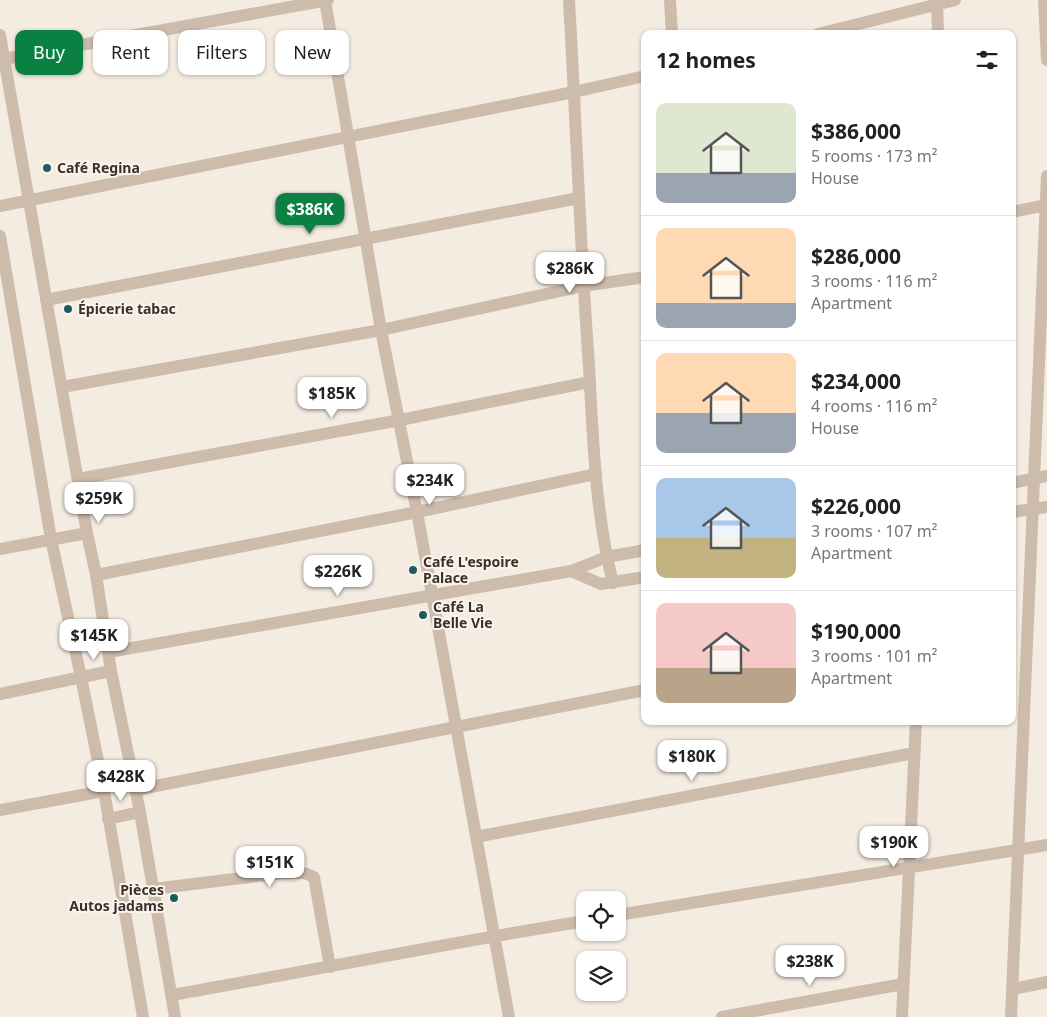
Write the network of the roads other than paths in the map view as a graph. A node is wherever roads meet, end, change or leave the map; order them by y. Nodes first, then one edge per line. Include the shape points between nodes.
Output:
1 (326, 0) edge
2 (569, 0) edge
3 (670, 0) edge
4 (955, 0) edge
5 (1044, 0) edge
6 (937, 2) edge
7 (672, 30) edge
8 (844, 30) edge
9 (938, 30) edge
10 (0, 36) edge
11 (4, 59) junction
12 (1047, 60) edge
13 (641, 77) edge
14 (574, 92) junction
15 (348, 136) junction
16 (1047, 176) edge
17 (579, 198) junction
18 (28, 200) junction
19 (1047, 205) edge
20 (0, 206) edge
21 (1016, 211) edge
22 (0, 236) edge
23 (366, 238) junction
24 (641, 278) edge
25 (583, 286) junction
26 (46, 300) junction
27 (382, 330) junction
28 (590, 382) junction
29 (62, 387) junction
30 (400, 420) junction
31 (596, 474) junction
32 (1041, 477) edge
33 (78, 479) junction
34 (1016, 482) edge
35 (1047, 507) edge
36 (1033, 509) junction
37 (1016, 511) edge
38 (417, 512) junction
39 (87, 533) junction
40 (51, 539) junction
41 (0, 549) edge
42 (641, 551) edge
43 (607, 557) junction
44 (571, 571) junction
45 (96, 575) junction
46 (641, 578) edge
47 (613, 583) junction
48 (432, 595) junction
49 (109, 652) junction
50 (111, 671) junction
51 (81, 677) junction
52 (641, 691) edge
53 (0, 694) edge
54 (916, 725) edge
55 (457, 727) junction
56 (914, 753) junction
57 (135, 790) junction
58 (104, 791) junction
59 (0, 810) edge
60 (140, 812) junction
61 (108, 819) junction
62 (476, 837) junction
63 (1047, 846) edge
64 (1018, 851) junction
65 (908, 868) junction
66 (153, 889) junction
67 (626, 914) edge
68 (576, 922) edge
69 (493, 935) junction
70 (330, 967) junction
71 (1047, 982) edge
72 (903, 984) junction
73 (1013, 989) junction
74 (172, 995) junction
75 (143, 1017) edge
76 (175, 1017) edge
77 (509, 1017) edge
78 (722, 1017) edge
79 (902, 1017) edge
80 (1011, 1017) edge

1 - 11 street
1 - 15 street
2 - 14 street
3 - 7 street
4 - 6 street
5 - 12 street
6 - 8 street
6 - 9 street
10 - 11 street
11 - 18 street
13 - 14 street
14 - 15 street
14 - 17 street
15 - 18 street
15 - 23 street
16 - 19 street
17 - 23 street
17 - 25 street
18 - 20 street
18 - 26 street
19 - 21 street
19 - 32 street
22 - 40 street
23 - 26 street
23 - 27 street
24 - 25 street
25 - 27 street
25 - 28 street
26 - 29 street
27 - 29 street
27 - 30 street
28 - 30 street
28 - 31 street
29 - 33 street
30 - 33 street
30 - 38 street
31 - 38 street
31 - 43 street
32 - 34 street
32 - 36 street
33 - 39 street
35 - 36 street
36 - 37 street
36 - 64 street
38 - 45 street
38 - 48 street
39 - 40 street
39 - 45 street
40 - 41 street
40 - 51 street
42 - 43 street
43 - 44 street
43 - 47 street
44 - 47 street via 600,584
44 - 48 street
45 - 49 street
46 - 47 street
48 - 49 street
48 - 55 street
49 - 50 street
50 - 51 street
50 - 57 street
51 - 53 street
51 - 58 street
52 - 55 street
54 - 56 street
55 - 57 street
55 - 62 street
56 - 62 street
56 - 65 street
57 - 60 street
58 - 59 street
58 - 61 street
60 - 61 street
60 - 66 street
61 - 75 street
62 - 69 street
63 - 64 street
64 - 65 street
64 - 73 street
65 - 67 street
65 - 72 street
66 - 70 street via 282,873 304,873 314,877
66 - 74 street
68 - 69 street
69 - 70 street
69 - 77 street
70 - 74 street
71 - 73 street
72 - 78 street
72 - 79 street
73 - 80 street
74 - 76 street

